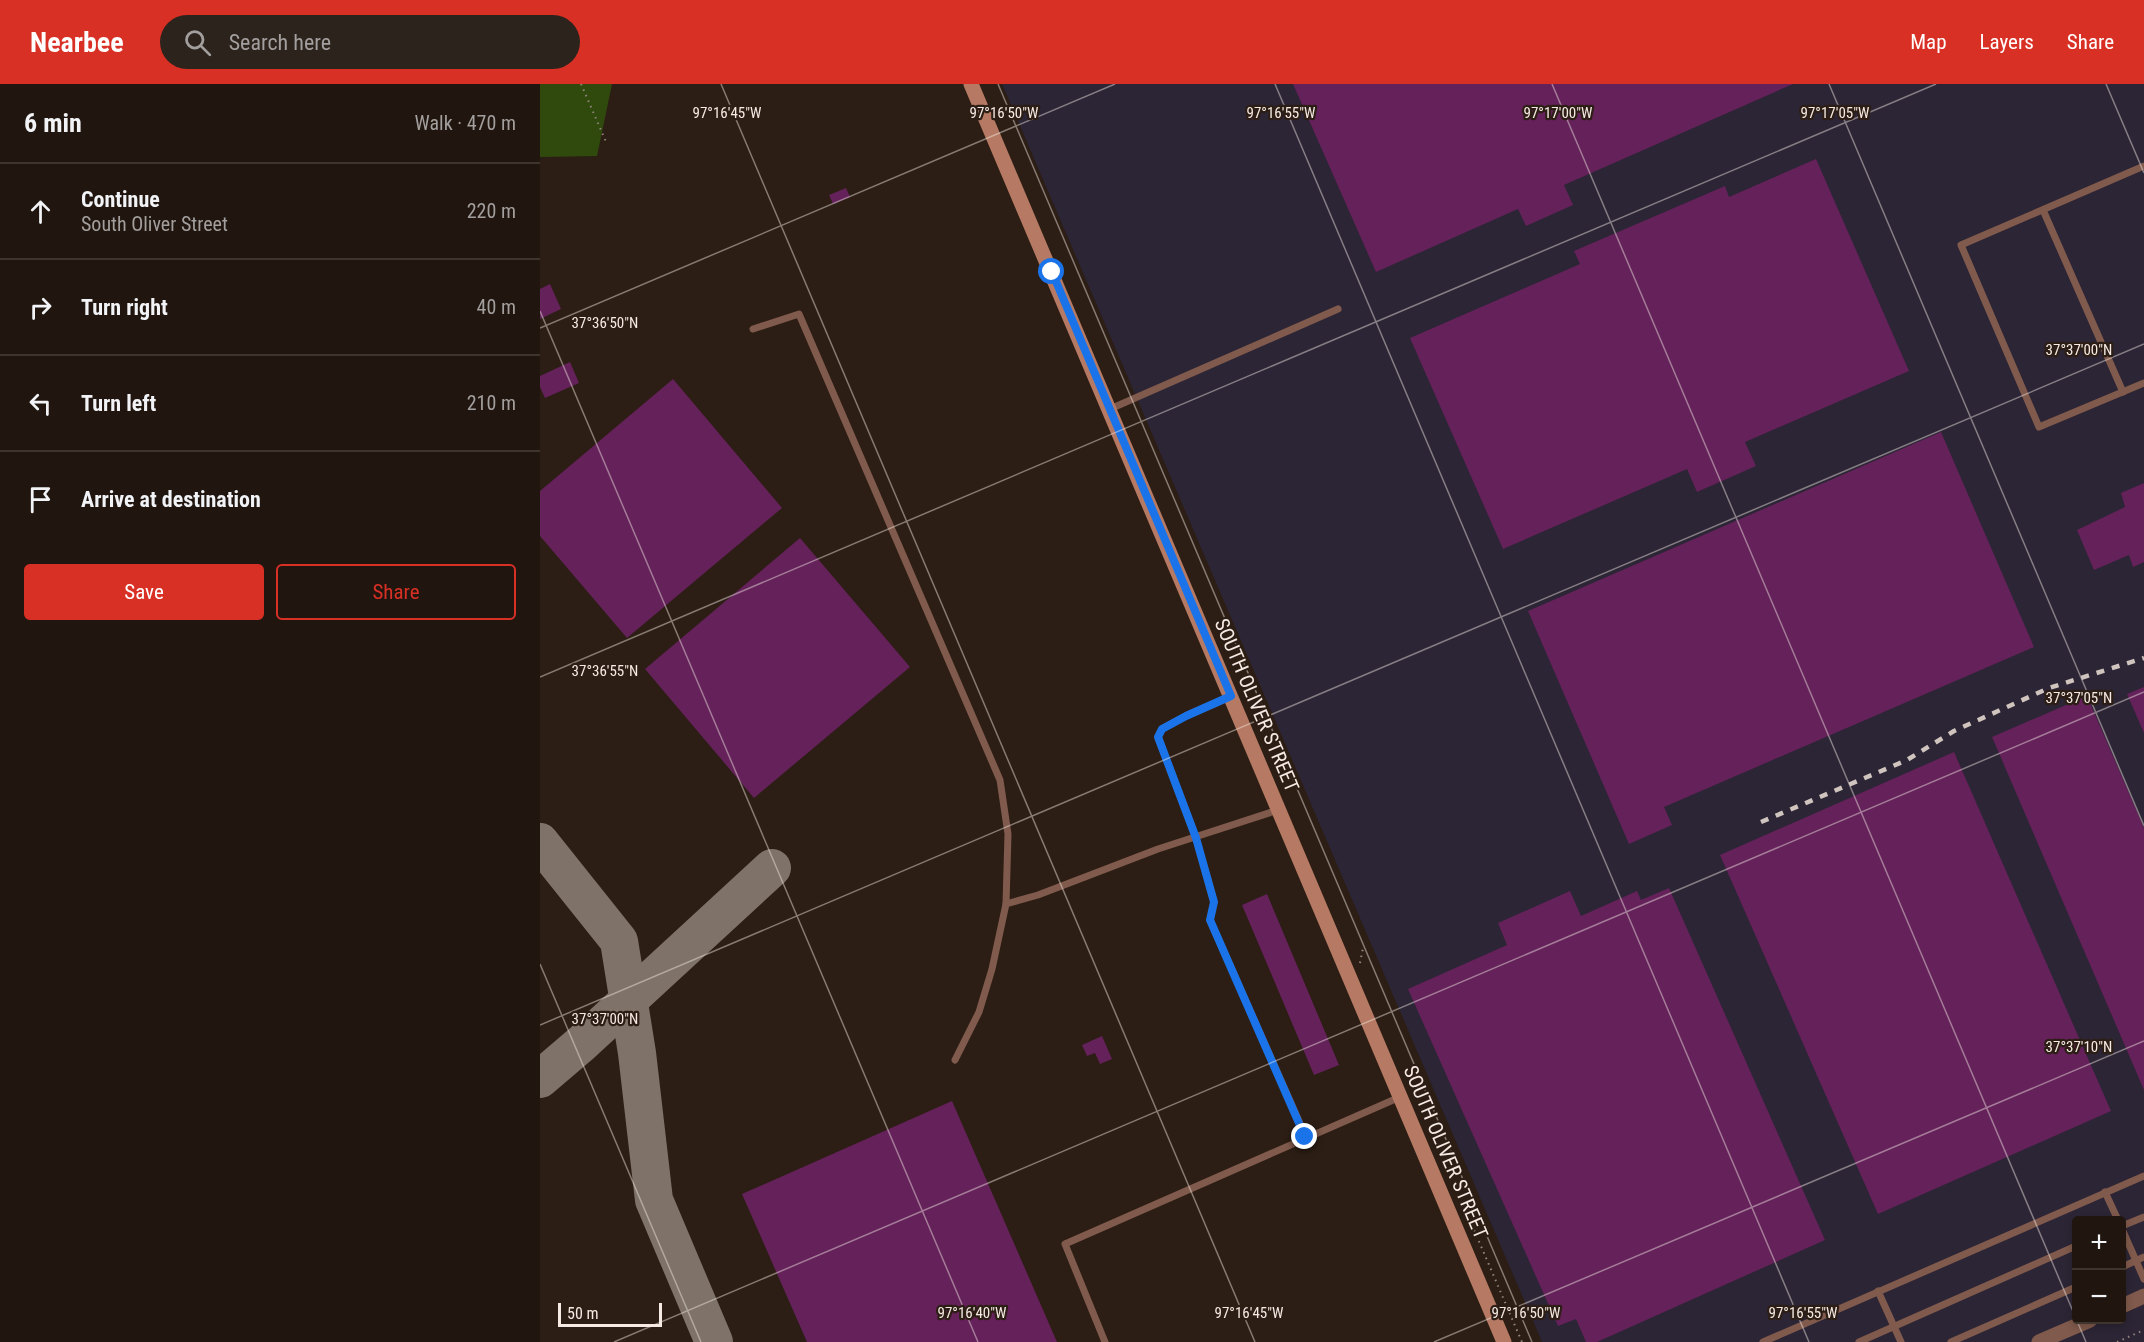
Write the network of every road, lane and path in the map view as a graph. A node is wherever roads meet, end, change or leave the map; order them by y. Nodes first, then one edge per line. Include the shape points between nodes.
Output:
1 (581, 84) edge
2 (971, 84) edge
3 (607, 144) dead end
4 (2144, 166) edge
5 (2043, 210) junction
6 (1338, 309) dead end
7 (753, 329) dead end
8 (2144, 383) edge
9 (2123, 392) junction
10 (1110, 409) junction
11 (1231, 696) junction
12 (1279, 810) junction
13 (1196, 838) junction
14 (1006, 904) junction
15 (956, 1060) dead end
16 (1400, 1096) junction
17 (1305, 1137) junction
18 (2144, 1176) edge
19 (2105, 1192) junction
20 (2116, 1216) edge
21 (2144, 1217) edge
22 (2126, 1225) edge
23 (2126, 1238) edge
24 (2072, 1248) edge
25 (2144, 1257) edge
26 (2136, 1260) junction
27 (2126, 1265) edge
28 (2144, 1279) edge
29 (2072, 1289) edge
30 (1878, 1291) junction
31 (2144, 1296) edge
32 (2126, 1304) edge
33 (2081, 1324) edge
34 (1894, 1327) junction
35 (2144, 1330) edge
36 (1105, 1342) edge
37 (1504, 1342) edge
38 (1763, 1342) edge
39 (1859, 1342) edge
40 (1901, 1342) edge
41 (1951, 1342) edge
42 (2039, 1342) edge
43 (2117, 1342) edge

1 - 3 path
2 - 10 main road, SOUTH OLIVER STREET
4 - 5 lane
5 - 9 lane
5 - 9 lane via 1961,245 2039,428
6 - 10 lane
7 - 14 lane via 799,314 1000,780 1008,834
8 - 9 lane
10 - 11 main road, SOUTH OLIVER STREET
11 - 12 main road, SOUTH OLIVER STREET
11 - 13 lane via 1162,729 1158,737
12 - 13 lane
12 - 16 main road, SOUTH OLIVER STREET
13 - 14 lane
13 - 17 lane via 1214,902 1210,920
14 - 15 lane via 979,1012
16 - 17 lane
16 - 37 main road, SOUTH OLIVER STREET
17 - 36 lane via 1065,1244
18 - 19 lane
19 - 20 lane
19 - 30 lane
21 - 22 lane
23 - 26 lane
24 - 34 lane
25 - 26 lane
26 - 27 lane
26 - 28 lane
29 - 41 lane
30 - 34 lane
30 - 38 lane
31 - 32 street
33 - 42 street
34 - 39 lane
34 - 40 lane
35 - 43 path

